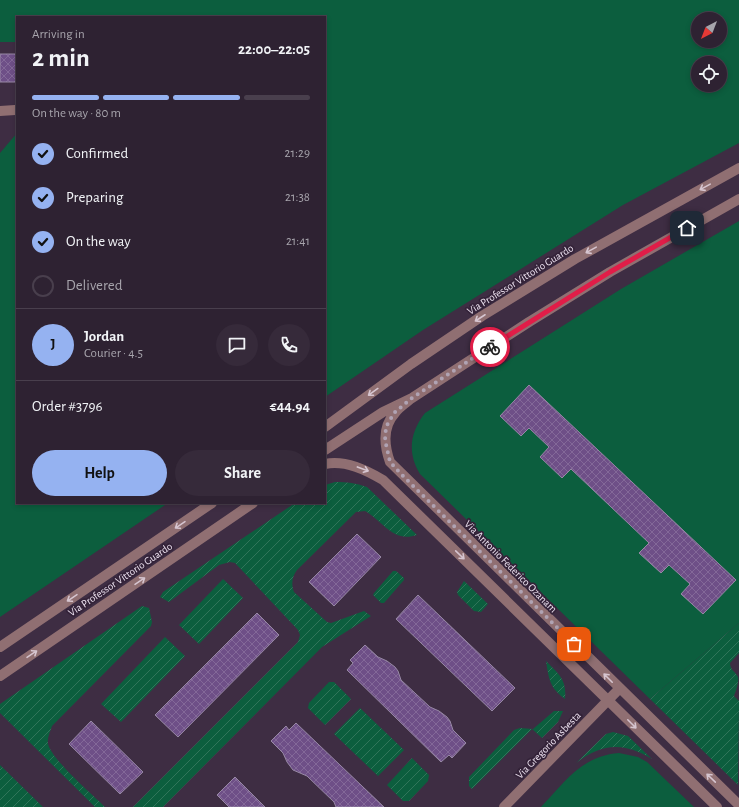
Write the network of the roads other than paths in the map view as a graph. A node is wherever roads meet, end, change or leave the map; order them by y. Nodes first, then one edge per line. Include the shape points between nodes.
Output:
1 (15, 110) dead end
2 (0, 111) edge
3 (739, 168) edge
4 (739, 199) edge
5 (412, 398) junction
6 (326, 426) edge
7 (326, 449) edge
8 (326, 464) edge
9 (211, 504) edge
10 (252, 504) edge
11 (0, 647) edge
12 (0, 676) edge
13 (619, 689) junction
14 (608, 700) junction
15 (739, 805) edge
16 (504, 807) edge
17 (717, 807) edge

1 - 2 street
3 -> 6 street, Via Professor Vittorio Guardo via 575,259 482,316
4 - 5 street via 610,272
5 - 7 street via 383,412
13 -> 5 street, Via Antonio Federico Ozanam via 390,462 385,440 386,427 394,413
8 -> 14 street via 348,464 383,480
9 -> 11 street, Via Professor Vittorio Guardo
12 -> 10 street, Via Professor Vittorio Guardo
13 - 14 street, Via Gregorio Asbesta
15 -> 13 street, Via Antonio Federico Ozanam
14 - 16 street, Via Gregorio Asbesta
14 -> 17 street

